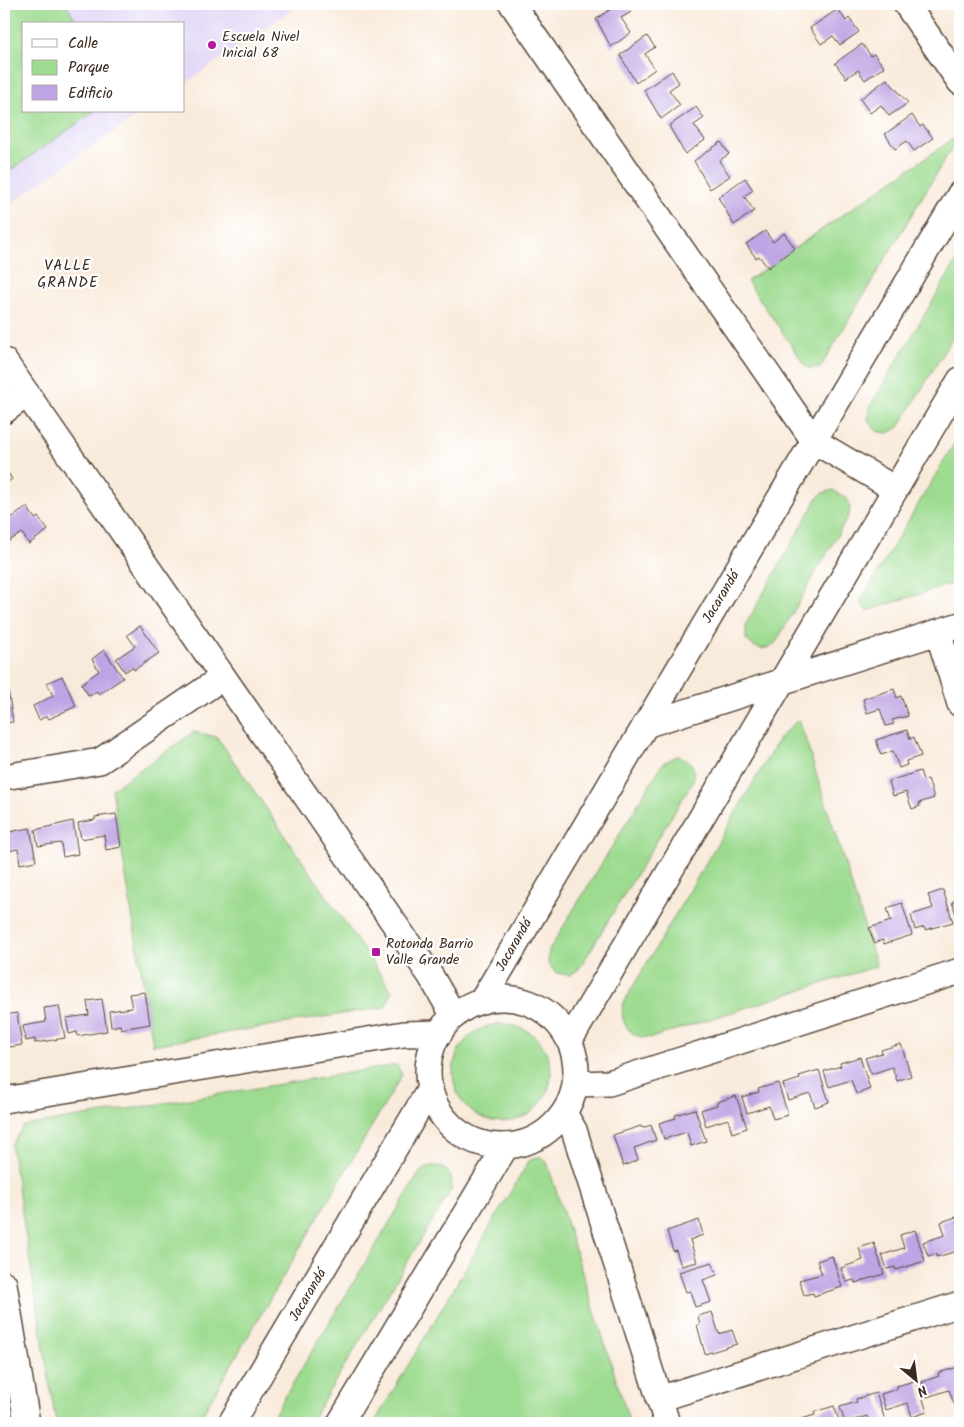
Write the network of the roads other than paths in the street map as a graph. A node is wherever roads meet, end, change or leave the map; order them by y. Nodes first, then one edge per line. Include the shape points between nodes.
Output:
1 (512, 4) edge
2 (906, 4) edge
3 (960, 82) edge
4 (960, 194) edge
5 (4, 360) edge
6 (960, 380) edge
7 (27, 394) junction
8 (4, 411) edge
9 (814, 440) junction
10 (895, 489) junction
11 (949, 628) edge
12 (223, 677) junction
13 (780, 682) junction
14 (960, 704) edge
15 (645, 725) junction
16 (4, 777) edge
17 (960, 971) edge
18 (482, 1001) junction
19 (447, 1024) junction
20 (570, 1040) junction
21 (576, 1084) junction
22 (430, 1089) junction
23 (4, 1100) edge
24 (564, 1113) junction
25 (506, 1146) junction
26 (4, 1284) edge
27 (960, 1304) edge
28 (660, 1399) junction
29 (27, 1423) edge
30 (232, 1423) edge
31 (340, 1423) edge
32 (667, 1423) edge

1 - 9 street
2 - 3 street
4 - 9 street, Jacarandá
5 - 7 street
6 - 10 street
7 - 8 street
7 - 12 street
9 - 10 street
9 - 15 street, Jacarandá
10 - 13 street
11 - 13 street
11 - 14 street
12 - 16 street via 100,761
12 - 19 street via 430,975
13 - 15 street
13 - 20 street
15 - 18 street, Jacarandá
17 - 21 street via 609,1083
18 - 19 street
18 - 20 street via 503,998 523,1001 558,1023
19 - 22 street via 431,1050
19 - 23 street via 404,1034
20 - 21 street
21 - 24 street
22 - 25 street via 437,1108 466,1137 485,1144
22 - 30 street, Jacarandá
24 - 25 street via 539,1136
24 - 28 street via 574,1130
25 - 31 street
26 - 29 street
27 - 28 street
28 - 32 street

